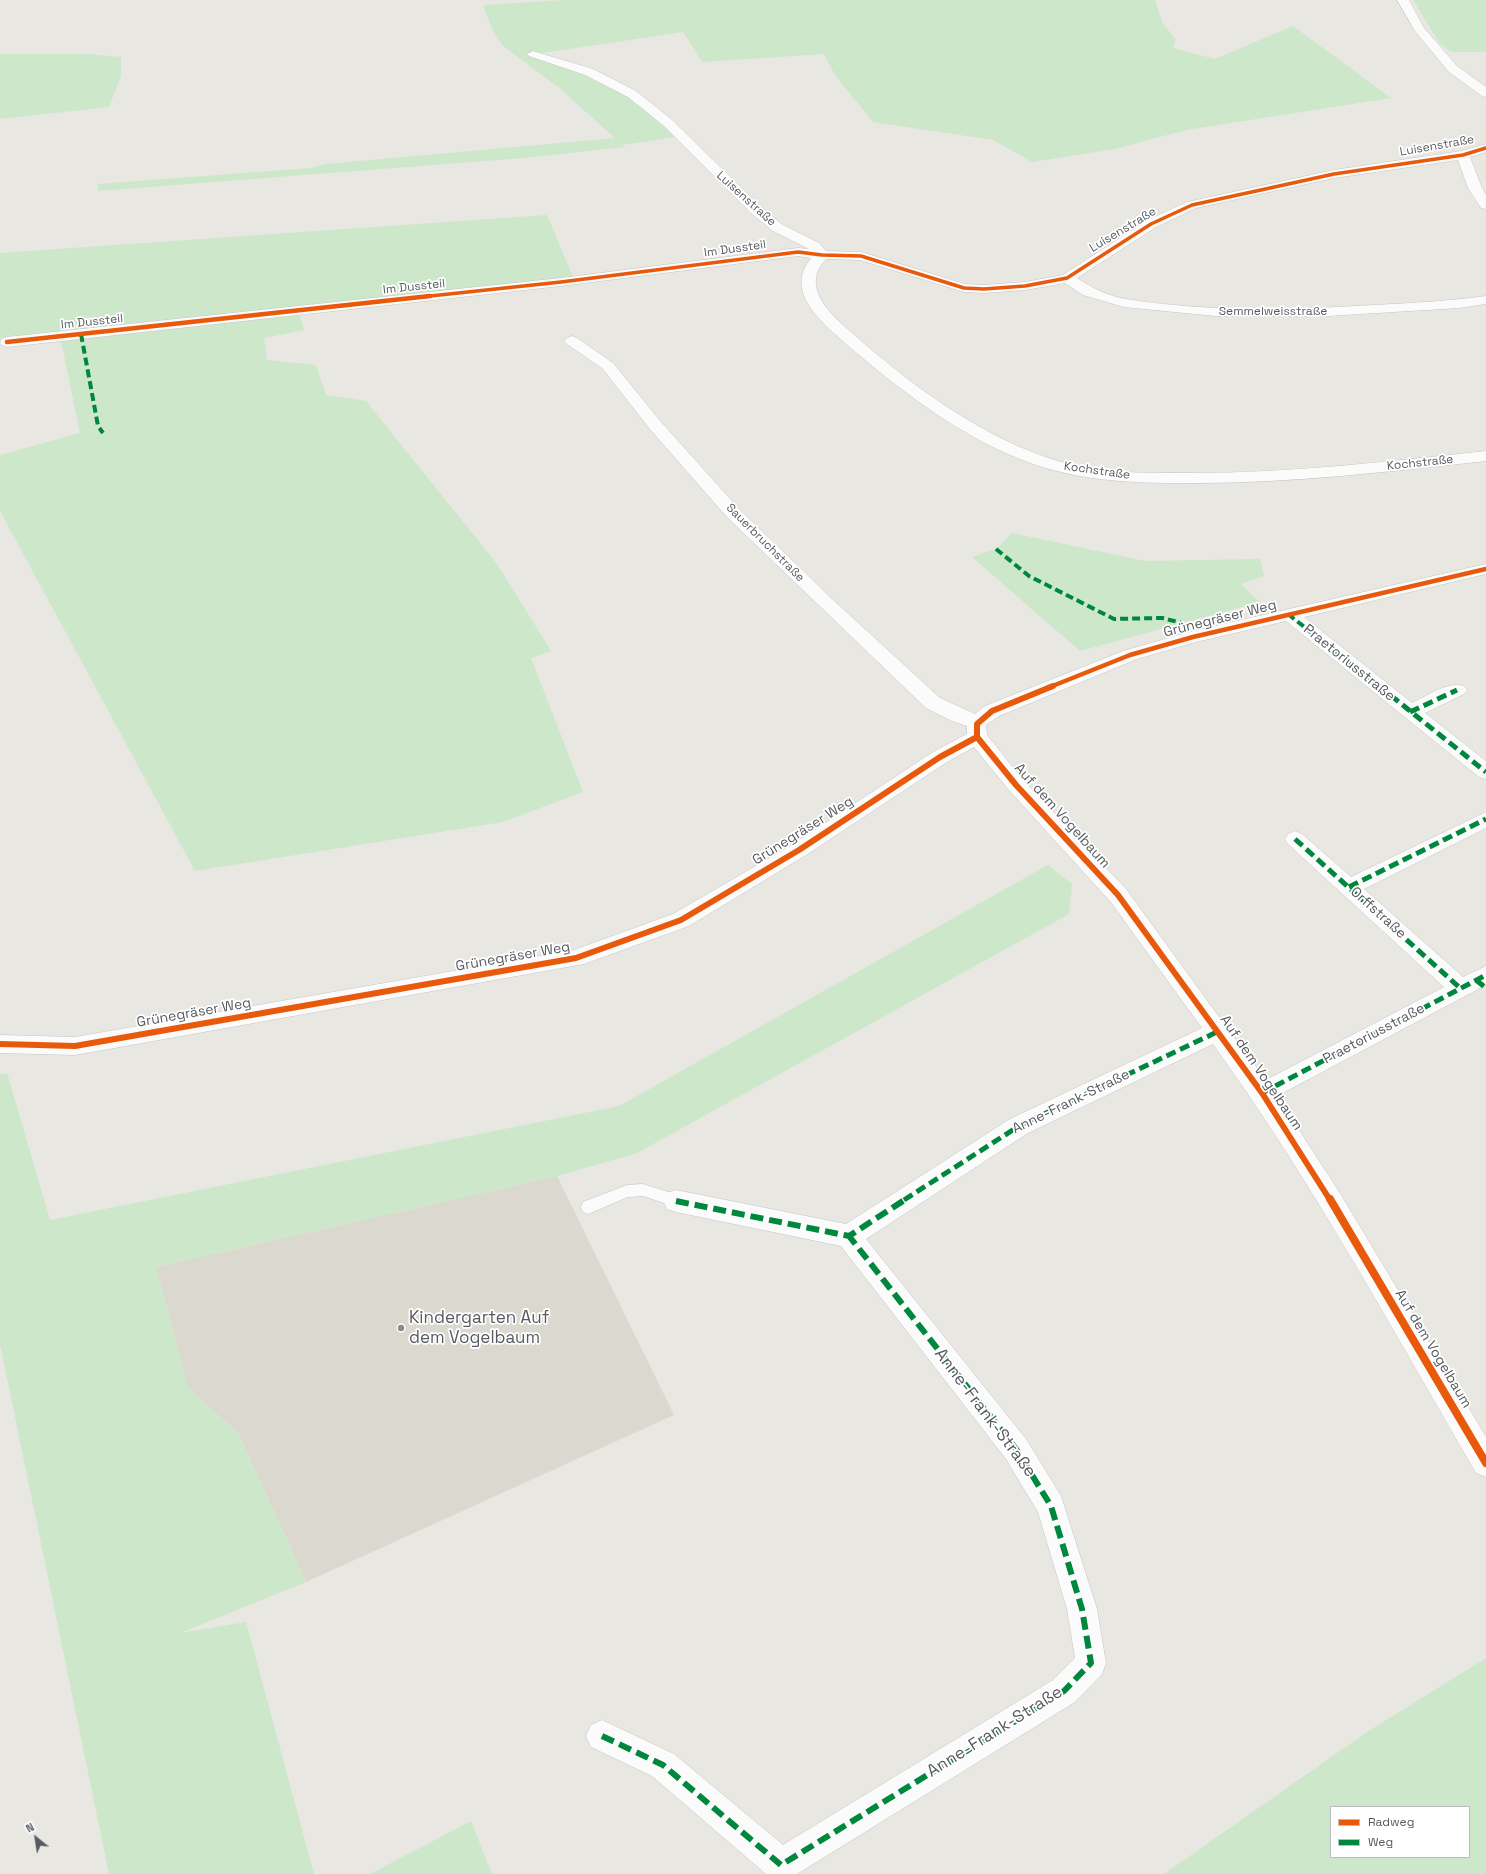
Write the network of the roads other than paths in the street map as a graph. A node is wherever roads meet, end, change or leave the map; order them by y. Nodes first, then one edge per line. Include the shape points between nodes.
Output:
1 (1403, 0) edge
2 (533, 54) dead end
3 (1486, 93) edge
4 (1486, 148) edge
5 (1463, 155) junction
6 (1486, 205) edge
7 (822, 255) junction
8 (1067, 278) junction
9 (1486, 300) edge
10 (572, 341) dead end
11 (7, 342) dead end
12 (1486, 456) edge
13 (1486, 569) edge
14 (1288, 614) junction
15 (1457, 690) dead end
16 (1410, 712) junction
17 (977, 729) junction
18 (1486, 772) edge
19 (1486, 819) edge
20 (1295, 839) dead end
21 (1349, 887) junction
22 (1477, 983) edge
23 (1218, 1031) junction
24 (0, 1044) edge
25 (1262, 1093) junction
26 (676, 1201) joint
27 (588, 1207) dead end
28 (850, 1236) junction
29 (1486, 1463) edge
30 (602, 1736) dead end

1 - 3 street via 1419,29 1453,68
2 - 7 street, Luisenstraße via 607,79 632,94 667,122 756,210 778,228 814,246
4 - 5 street, Luisenstraße
5 - 6 street via 1475,188
5 - 8 street, Luisenstraße via 1334,174 1192,205 1151,224
7 - 8 street, Luisenstraße via 861,256 964,288 1025,286
7 - 11 street, Im Dussteil via 798,252 561,282
7 - 12 street, Kochstraße via 814,261 807,279 811,298 824,315 851,341 975,432 1011,449 1060,467 1102,474 1212,479 1293,475
8 - 9 street, Semmelweisstraße via 1088,292 1124,303 1215,312 1328,312
10 - 17 street, Sauerbruchstraße via 608,366 655,425 733,513 826,603 933,703 959,716
13 - 14 street, Grünegräser Weg
14 - 16 street, Praetoriusstraße
14 - 17 street, Grünegräser Weg via 1130,655 992,711
15 - 16 street
16 - 18 street, Praetoriusstraße
17 - 23 street, Auf dem Vogelbaum via 1016,784 1118,895
17 - 24 street, Grünegräser Weg via 940,757 798,850 681,920 576,958 75,1046
19 - 21 street
20 - 21 street, Orffstraße
21 - 22 street, Orffstraße
22 - 25 street, Praetoriusstraße
23 - 25 street, Auf dem Vogelbaum
23 - 28 street, Anne-Frank-Straße via 1019,1126
25 - 29 street, Auf dem Vogelbaum via 1332,1203
26 - 27 lane via 643,1190 627,1191
26 - 28 street
28 - 30 street, Anne-Frank-Straße via 1016,1449 1051,1506 1082,1609 1091,1664 1064,1691 781,1865 663,1765

